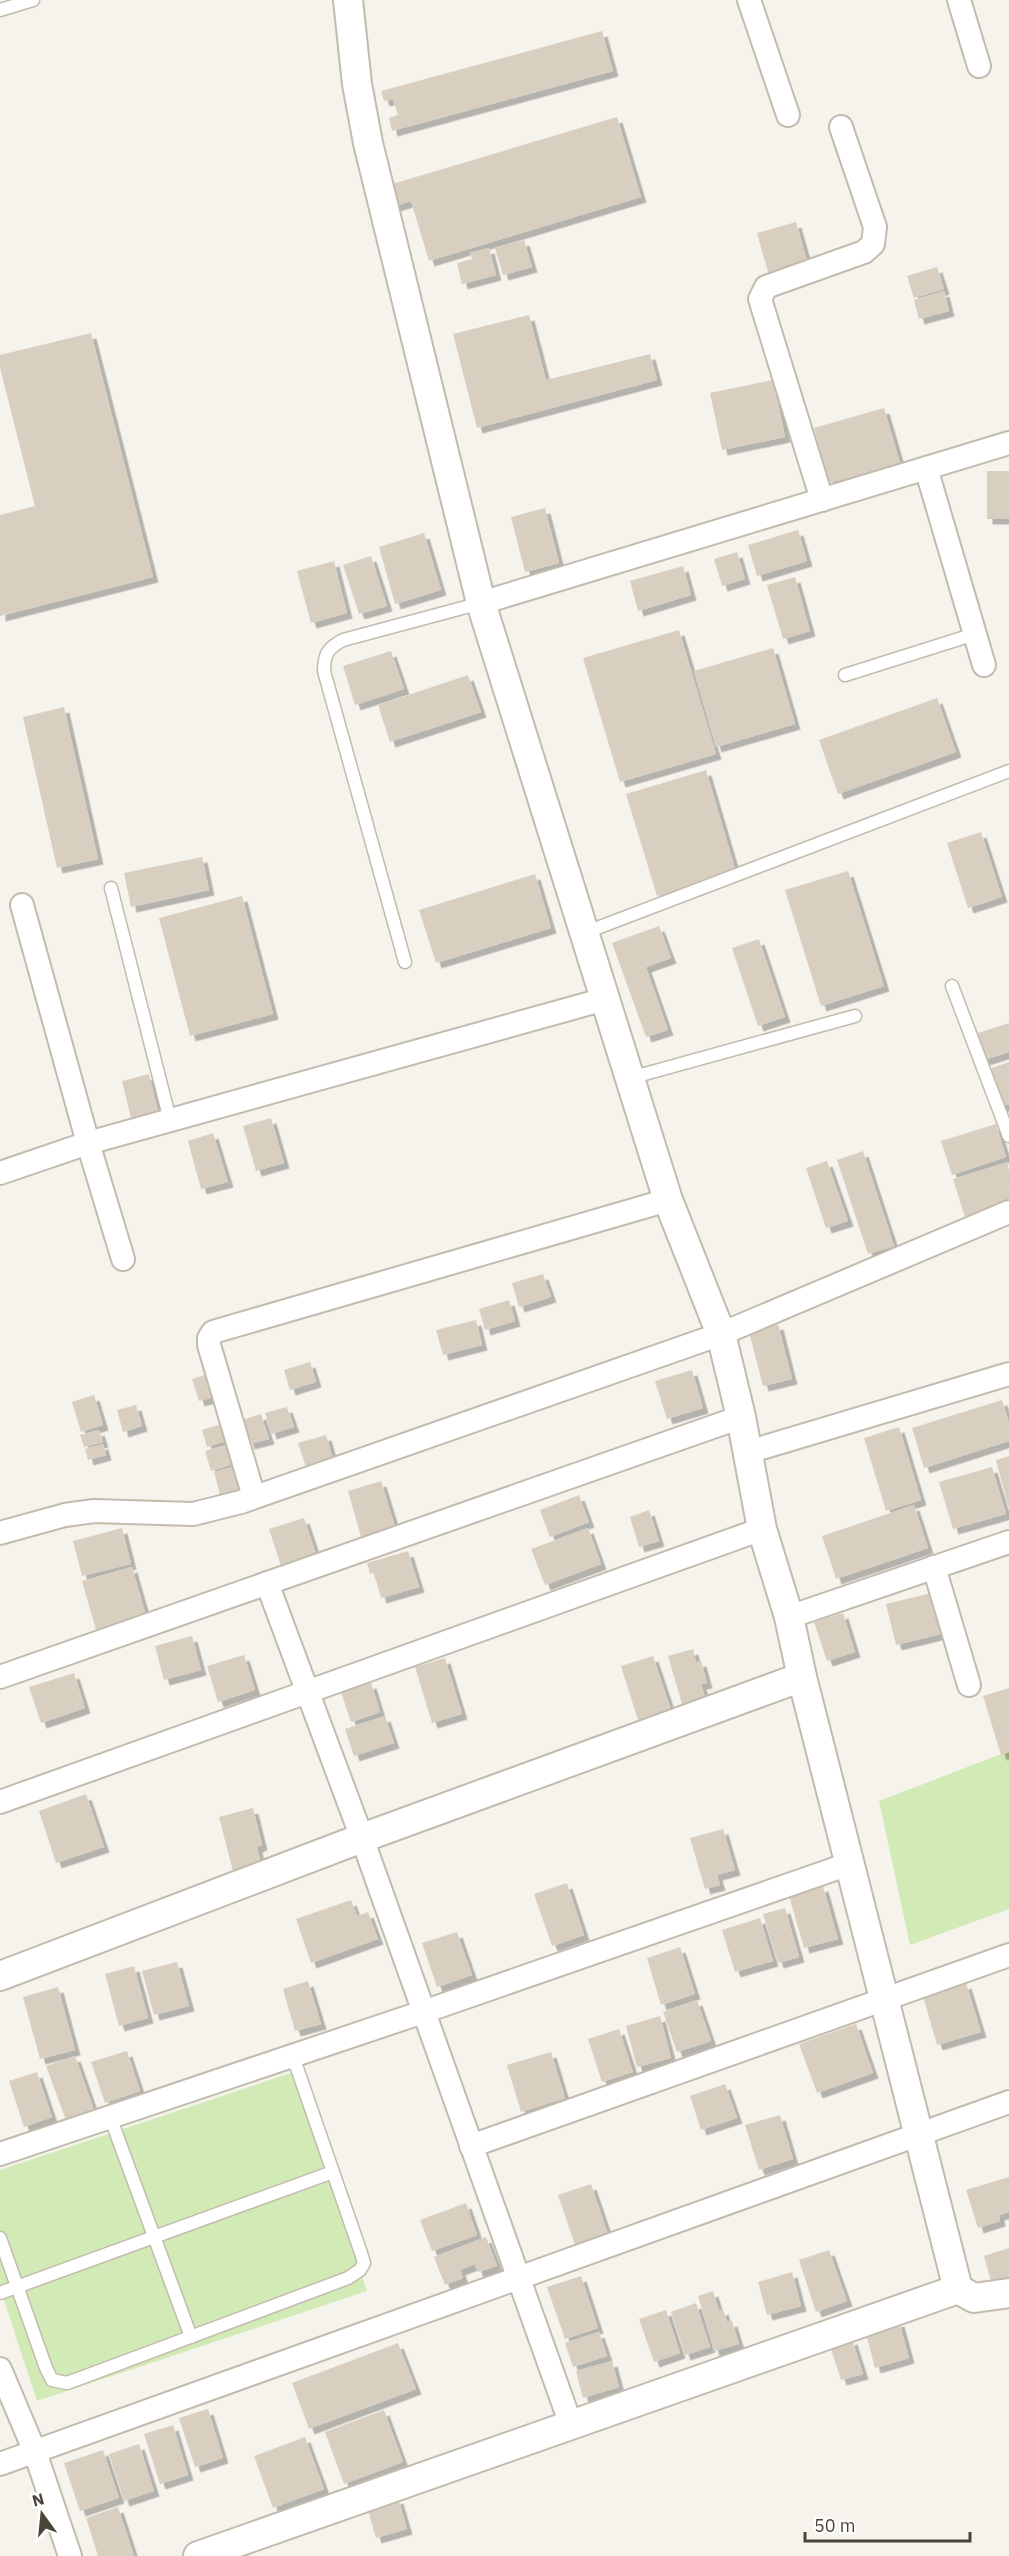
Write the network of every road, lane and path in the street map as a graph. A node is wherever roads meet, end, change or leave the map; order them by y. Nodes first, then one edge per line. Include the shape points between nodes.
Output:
1 (33, 0) edge
2 (348, 0) edge
3 (749, 0) edge
4 (959, 0) edge
5 (0, 10) edge
6 (979, 66) dead end
7 (788, 115) dead end
8 (841, 127) dead end
9 (1009, 443) edge
10 (926, 468) junction
11 (822, 500) junction
12 (481, 603) junction
13 (975, 634) junction
14 (984, 665) dead end
15 (845, 675) dead end
16 (1009, 771) edge
17 (111, 888) dead end
18 (22, 905) dead end
19 (584, 933) junction
20 (405, 962) dead end
21 (952, 986) dead end
22 (605, 999) junction
23 (855, 1016) dead end
24 (630, 1078) junction
25 (170, 1120) junction
26 (1009, 1136) edge
27 (88, 1143) junction
28 (0, 1173) edge
29 (668, 1200) junction
30 (1009, 1212) edge
31 (123, 1259) dead end
32 (721, 1334) junction
33 (1009, 1374) edge
34 (741, 1417) junction
35 (748, 1452) junction
36 (254, 1497) junction
37 (762, 1529) junction
38 (0, 1533) edge
39 (1009, 1542) edge
40 (934, 1567) junction
41 (267, 1583) junction
42 (789, 1617) junction
43 (0, 1677) edge
44 (802, 1677) junction
45 (969, 1685) dead end
46 (309, 1692) junction
47 (0, 1802) edge
48 (362, 1839) junction
49 (849, 1863) junction
50 (1009, 1954) edge
51 (0, 1976) edge
52 (884, 1999) junction
53 (423, 2012) junction
54 (1009, 2102) edge
55 (111, 2122) junction
56 (918, 2134) junction
57 (471, 2146) junction
58 (0, 2154) edge
59 (0, 2161) edge
60 (333, 2172) junction
61 (154, 2236) junction
62 (0, 2238) edge
63 (519, 2278) junction
64 (17, 2287) junction
65 (958, 2289) junction
66 (0, 2293) edge
67 (1009, 2293) edge
68 (191, 2337) junction
69 (0, 2369) edge
70 (572, 2425) junction
71 (34, 2452) junction
72 (0, 2464) edge
73 (70, 2556) edge
74 (198, 2556) edge

1 - 5 lane
2 - 12 street via 368,143
3 - 7 street
4 - 6 street
8 - 11 street via 875,227 873,244 864,252 766,286 760,298
9 - 10 street
10 - 11 street
10 - 13 street
11 - 12 street
12 - 19 street
12 - 20 lane via 343,640 330,647 324,658 324,671
13 - 14 street
13 - 15 lane
16 - 19 lane
17 - 25 lane
18 - 27 street
19 - 22 street
21 - 26 lane
22 - 24 street
22 - 25 street
23 - 24 lane
24 - 29 street
25 - 27 street
27 - 28 street
27 - 31 street
29 - 32 street
29 - 36 street via 213,1332 209,1345
30 - 32 street
32 - 34 street
32 - 36 street
33 - 35 street
34 - 35 street
34 - 41 street
35 - 37 street
36 - 38 street via 193,1514 94,1511 65,1515
37 - 42 street
37 - 46 street
39 - 40 street
40 - 42 street
40 - 45 street
41 - 43 street
41 - 46 street
42 - 44 street
44 - 48 street
44 - 49 street
46 - 47 street
46 - 48 street
48 - 51 street
48 - 53 street
49 - 52 street
49 - 53 street
50 - 52 street
52 - 56 street
52 - 57 street
53 - 57 street
53 - 58 street
54 - 56 street
55 - 59 lane
55 - 60 lane via 289,2060 297,2068
55 - 61 lane
56 - 63 street
56 - 65 street
57 - 63 street
60 - 61 lane
60 - 68 lane via 364,2263 360,2270 348,2278
61 - 64 lane
61 - 68 lane
62 - 64 lane
63 - 70 street
63 - 71 street
64 - 66 lane
64 - 68 lane via 51,2380 78,2379
65 - 67 street via 974,2298
65 - 70 street
69 - 71 street
70 - 74 street
71 - 72 street
71 - 73 street

